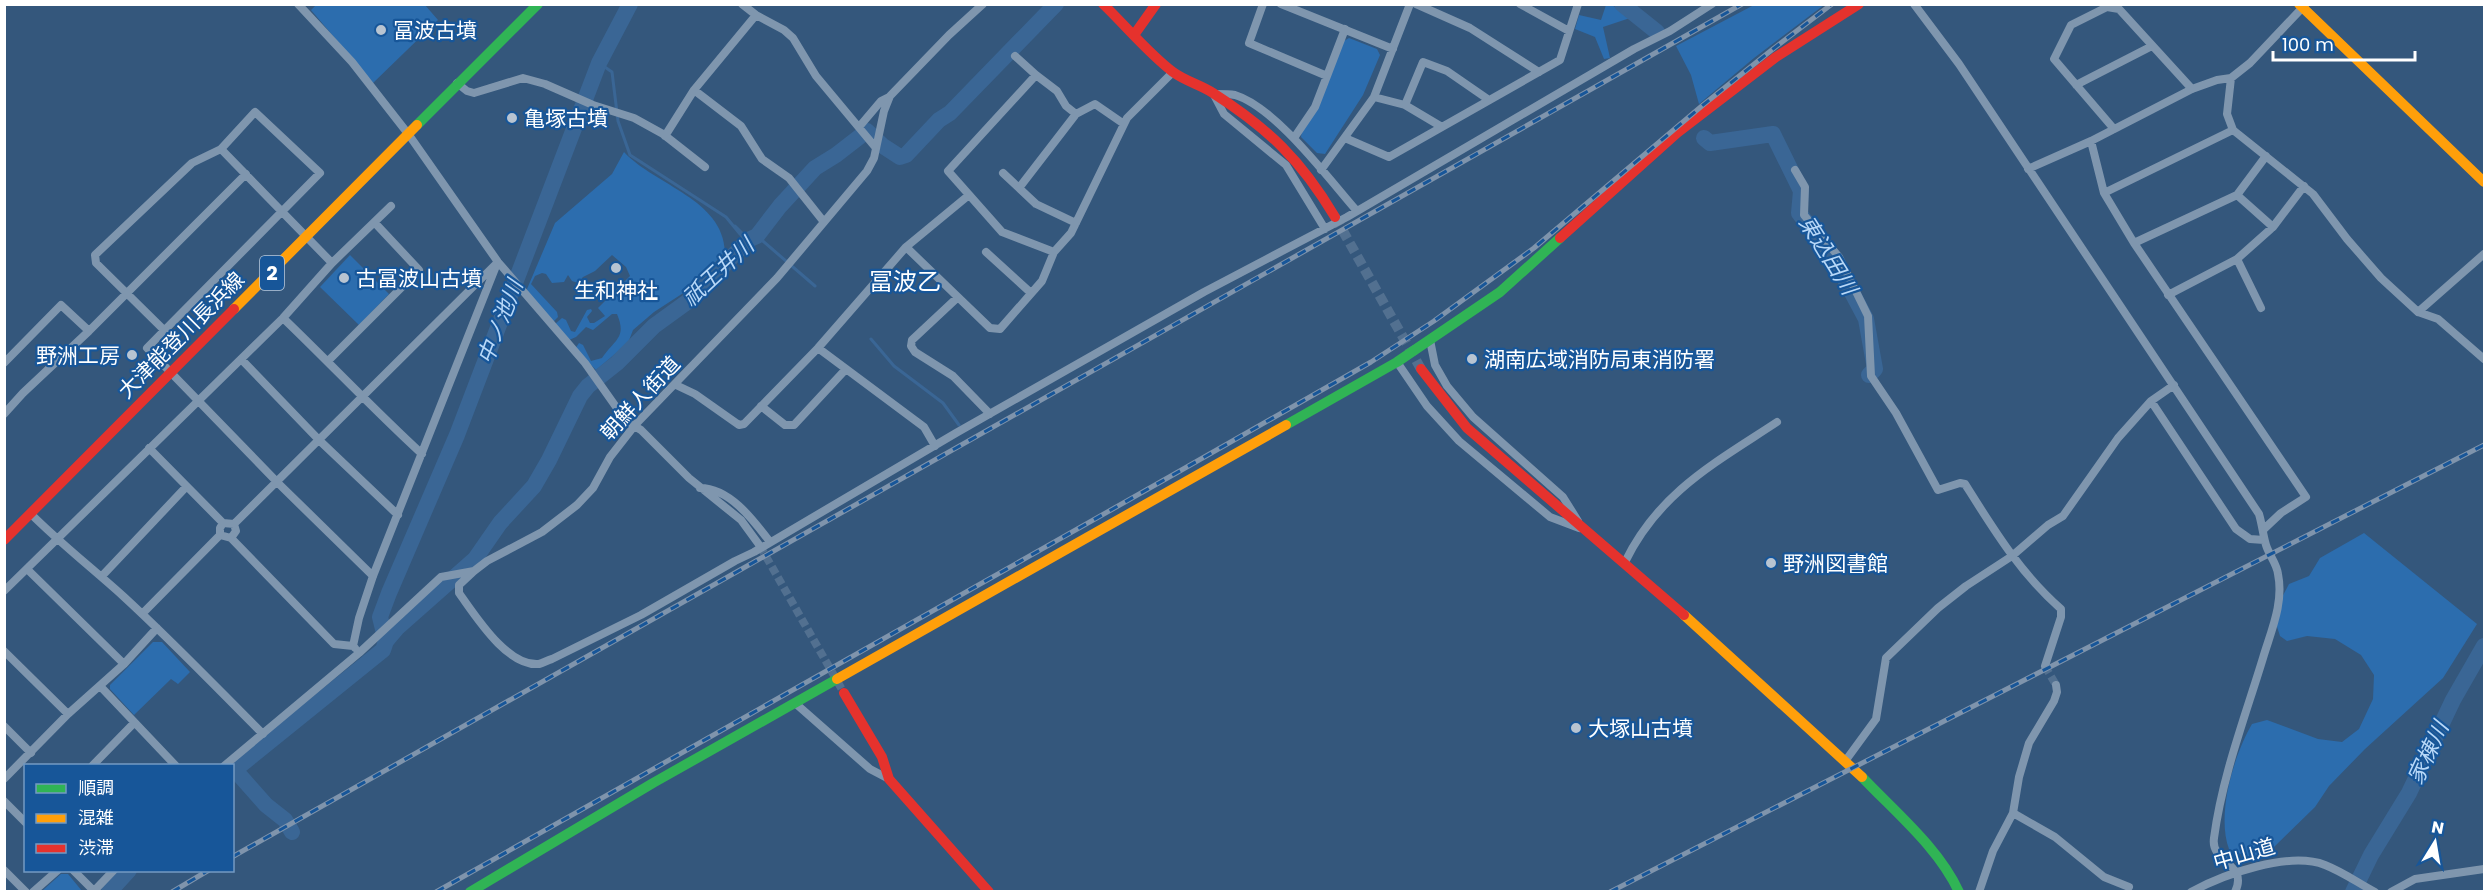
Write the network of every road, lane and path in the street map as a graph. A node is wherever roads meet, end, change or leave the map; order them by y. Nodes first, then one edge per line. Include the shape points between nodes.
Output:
1 (298, 4) edge
2 (538, 4) edge
3 (742, 4) edge
4 (983, 4) edge
5 (1103, 4) edge
6 (1156, 4) edge
7 (1263, 4) edge
8 (1281, 4) edge
9 (1410, 4) edge
10 (1416, 4) edge
11 (1520, 4) edge
12 (1578, 4) edge
13 (1712, 4) edge
14 (1858, 4) edge
15 (1914, 4) edge
16 (2303, 6) edge
17 (756, 15) junction
18 (1345, 29) junction
19 (1569, 32) junction
20 (1134, 35) junction
21 (2152, 46) junction
22 (1393, 49) junction
23 (1015, 56) dead end
24 (1173, 72) junction
25 (1539, 72) junction
26 (1036, 75) junction
27 (1327, 76) junction
28 (2231, 78) junction
29 (457, 83) junction
30 (2076, 85) junction
31 (2192, 89) junction
32 (694, 90) junction
33 (1213, 93) junction
34 (890, 96) junction
35 (1374, 97) junction
36 (1489, 100) junction
37 (1405, 105) junction
38 (1076, 114) junction
39 (1124, 124) junction
40 (1442, 127) junction
41 (2114, 129) junction
42 (2233, 130) junction
43 (861, 131) junction
44 (409, 135) junction
45 (665, 136) junction
46 (1294, 138) junction
47 (1345, 138) junction
48 (2091, 141) junction
49 (878, 143) junction
50 (221, 149) junction
51 (2266, 156) junction
52 (705, 167) dead end
53 (2028, 169) junction
54 (1321, 170) junction
55 (1795, 170) dead end
56 (1003, 173) dead end
57 (246, 174) junction
58 (2484, 182) edge
59 (2304, 186) junction
60 (1018, 188) junction
61 (2104, 194) junction
62 (969, 195) junction
63 (2237, 195) junction
64 (391, 206) dead end
65 (1356, 210) junction
66 (283, 212) junction
67 (1335, 217) tunnel mouth
68 (824, 222) junction
69 (375, 223) junction
70 (1076, 223) junction
71 (2273, 226) junction
72 (1325, 229) junction
73 (306, 238) junction
74 (2134, 243) junction
75 (906, 247) junction
76 (986, 252) dead end
77 (1054, 252) junction
78 (2484, 254) edge
79 (2237, 259) junction
80 (332, 263) junction
81 (501, 265) junction
82 (1031, 293) junction
83 (126, 294) junction
84 (2168, 296) junction
85 (958, 297) junction
86 (2261, 308) dead end
87 (2418, 312) junction
88 (283, 318) junction
89 (90, 331) junction
90 (165, 331) junction
91 (1430, 340) junction
92 (818, 348) junction
93 (241, 359) junction
94 (2484, 359) edge
95 (328, 361) junction
96 (1397, 362) junction
97 (4, 363) edge
98 (846, 369) junction
99 (1421, 369) tunnel mouth
100 (172, 372) junction
101 (676, 385) junction
102 (2174, 385) junction
103 (361, 398) junction
104 (198, 400) junction
105 (2151, 401) junction
106 (761, 406) junction
107 (4, 414) edge
108 (990, 414) junction
109 (1777, 422) dead end
110 (635, 425) junction
111 (320, 441) junction
112 (935, 446) junction
113 (148, 448) junction
114 (422, 454) junction
115 (278, 483) junction
116 (186, 487) junction
117 (700, 488) junction
118 (31, 514) junction
119 (398, 515) junction
120 (223, 524) junction
121 (234, 524) junction
122 (2264, 529) junction
123 (1584, 530) junction
124 (220, 535) junction
125 (231, 538) junction
126 (4, 540) edge
127 (57, 540) junction
128 (2264, 540) junction
129 (770, 542) junction
130 (760, 546) tunnel mouth
131 (2012, 556) junction
132 (1625, 562) junction
133 (27, 569) junction
134 (471, 571) junction
135 (102, 576) junction
136 (373, 576) junction
137 (4, 591) edge
138 (142, 614) junction
139 (157, 628) junction
140 (356, 650) junction
141 (4, 651) edge
142 (124, 664) junction
143 (2046, 666) dead end
144 (2056, 685) dead end
145 (100, 686) junction
146 (844, 693) tunnel mouth
147 (795, 703) junction
148 (68, 714) junction
149 (134, 723) junction
150 (4, 726) edge
151 (262, 734) junction
152 (31, 753) junction
153 (1846, 760) junction
154 (165, 762) edge
155 (93, 764) edge
156 (225, 764) edge
157 (889, 778) junction
158 (4, 779) edge
159 (4, 801) edge
160 (2013, 813) junction
161 (24, 821) edge
162 (2484, 869) edge
163 (4, 870) edge
164 (56, 872) edge
165 (75, 872) edge
166 (112, 872) edge
167 (2238, 873) junction
168 (2129, 887) dead end
169 (26, 891) edge
170 (33, 891) edge
171 (93, 891) edge
172 (470, 891) edge
173 (989, 891) edge
174 (1959, 891) edge
175 (1979, 891) edge
176 (2191, 891) edge
177 (2235, 891) edge
178 (2374, 891) edge
179 (2391, 891) edge

1 - 44 street via 352,62
2 - 29 street, 大津能登川長浜線 / 2
3 - 17 street
4 - 34 street, 朝鮮人街道
5 - 20 street
6 - 20 street
7 - 27 street via 1249,44
8 - 18 street
9 - 22 street
10 - 25 street via 1470,28
11 - 19 street
12 - 19 street
13 - 65 street
14 - 91 street via 1776,57 1677,133 1500,292
15 - 53 street
16 - 28 street
16 - 58 street
17 - 32 street
17 - 43 street via 793,38 816,76
18 - 22 street
18 - 27 street
19 - 25 street via 1560,60
20 - 24 street
21 - 30 street
21 - 30 street via 2119,9 2107,7 2071,25 2054,59
21 - 31 street
22 - 35 street
23 - 26 street
24 - 33 street
24 - 39 street
25 - 36 street
26 - 38 street via 1057,91
26 - 62 street via 948,171
27 - 46 street via 1315,107
28 - 31 street
28 - 42 street via 2227,114
29 - 44 street, 大津能登川長浜線 / 2
29 - 45 street via 474,93 523,78 617,113
30 - 41 street
31 - 41 street
32 - 45 street
32 - 68 street via 741,126 762,159 789,178
33 - 46 street via 1235,95
33 - 67 street via 1293,156
33 - 72 street via 1224,114 1286,165
34 - 43 street via 881,101
34 - 49 street, 朝鮮人街道
35 - 37 street
35 - 47 street
36 - 37 street via 1447,71 1423,62
36 - 40 street
37 - 40 street
38 - 39 street via 1095,104
38 - 60 street
39 - 70 street
40 - 47 street via 1389,157
41 - 48 street
42 - 51 street
42 - 61 street
43 - 49 street
44 - 73 street, 大津能登川長浜線 / 2
44 - 81 street
45 - 52 street
46 - 54 street
47 - 54 street
48 - 53 street
48 - 61 street
49 - 68 street, 朝鮮人街道 via 867,171
50 - 57 street
50 - 66 street via 255,112 320,173
50 - 83 street via 192,164 95,255 96,263
51 - 59 street
51 - 63 street
53 - 102 street
54 - 65 street
55 - 131 street via 1805,187 1804,215 1839,257 1868,316 1871,376 1896,412 1938,490 1965,484
56 - 60 street
57 - 66 street
57 - 83 street
59 - 71 street
59 - 87 street via 2381,278
60 - 70 street via 1036,204
61 - 74 street
62 - 75 street
62 - 77 street via 1002,232
63 - 71 street
63 - 74 street
64 - 69 street
65 - 72 street
66 - 73 street
66 - 90 street
68 - 101 street, 朝鮮人街道
69 - 80 street
69 - 95 street via 419,270
70 - 77 street
71 - 79 street
72 - 108 street via 1204,292
73 - 80 street
73 - 100 street, 大津能登川長浜線 / 2
74 - 84 street
75 - 85 street
75 - 92 street
76 - 82 street
77 - 82 street via 1042,281
78 - 87 street
79 - 84 street
79 - 86 street
80 - 88 street
81 - 103 street
81 - 110 street via 585,363 626,421
81 - 114 street
82 - 85 street via 1000,328 990,328
83 - 89 street
83 - 90 street
84 - 122 street via 2306,497
85 - 108 street via 910,346 953,376
87 - 94 street via 2438,319
88 - 93 street
88 - 95 street
89 - 97 street via 62,305
89 - 107 street
90 - 100 street via 147,348
91 - 96 street
91 - 123 street via 1435,365 1447,386 1473,417 1563,497
92 - 98 street
92 - 106 street
93 - 104 street
93 - 111 street
95 - 103 street
96 - 123 street via 1427,406 1459,441 1550,518
96 - 147 street
98 - 106 street via 794,425 785,425
98 - 112 street via 924,427
99 - 123 street via 1467,429
100 - 104 street
100 - 118 street, 大津能登川長浜線 / 2
101 - 106 street via 739,424 744,424
101 - 110 street, 朝鮮人街道
102 - 105 street
102 - 122 street via 2259,514
103 - 111 street
103 - 114 street
104 - 113 street
104 - 115 street
105 - 128 street via 2236,529 2250,539
105 - 131 street via 2118,438 2063,516
108 - 112 street
109 - 132 street via 1716,460 1671,496 1637,539
110 - 117 street
110 - 134 street, 朝鮮人街道 via 577,505 551,527
111 - 115 street
111 - 119 street
112 - 129 street
113 - 116 street
113 - 127 street
114 - 119 street
115 - 121 street
115 - 136 street
116 - 120 street
116 - 135 street
117 - 129 street via 710,488 732,501
117 - 130 street via 741,520
118 - 126 street, 大津能登川長浜線 / 2
118 - 127 street
119 - 136 street
120 - 121 street
120 - 124 street
121 - 125 street via 236,531
122 - 128 street
123 - 132 street
124 - 125 street
124 - 138 street
125 - 140 street via 334,644
127 - 133 street
127 - 135 street
128 - 167 street via 2278,574 2278,613 2223,790 2213,841 2223,859
129 - 134 street via 641,615 539,664 526,662 496,644 459,593 459,585
131 - 143 street via 2038,590 2061,609
131 - 153 street via 1945,603 1886,658 1875,719
132 - 153 street
133 - 137 street
133 - 142 street
134 - 140 street, 朝鮮人街道 via 441,577
135 - 138 street
136 - 140 street via 359,618
138 - 139 street
139 - 142 street
139 - 151 street
140 - 151 street, 朝鮮人街道
141 - 148 street
142 - 145 street
144 - 160 street via 2054,701 2029,743
145 - 148 street
145 - 149 street
146 - 157 street via 882,757
147 - 157 street via 870,770
147 - 172 street
148 - 152 street
149 - 154 street
149 - 155 street
150 - 152 street
151 - 156 street, 朝鮮人街道
152 - 158 street
153 - 174 street via 1933,852
157 - 173 street
159 - 161 street
160 - 168 street via 2055,837 2104,877
160 - 175 street via 1993,851
162 - 179 street via 2415,879
163 - 169 street
164 - 170 street
165 - 171 street
166 - 171 street
167 - 176 street, 中山道
167 - 177 street via 2240,881
167 - 178 street, 中山道 via 2279,861 2300,860 2325,865

